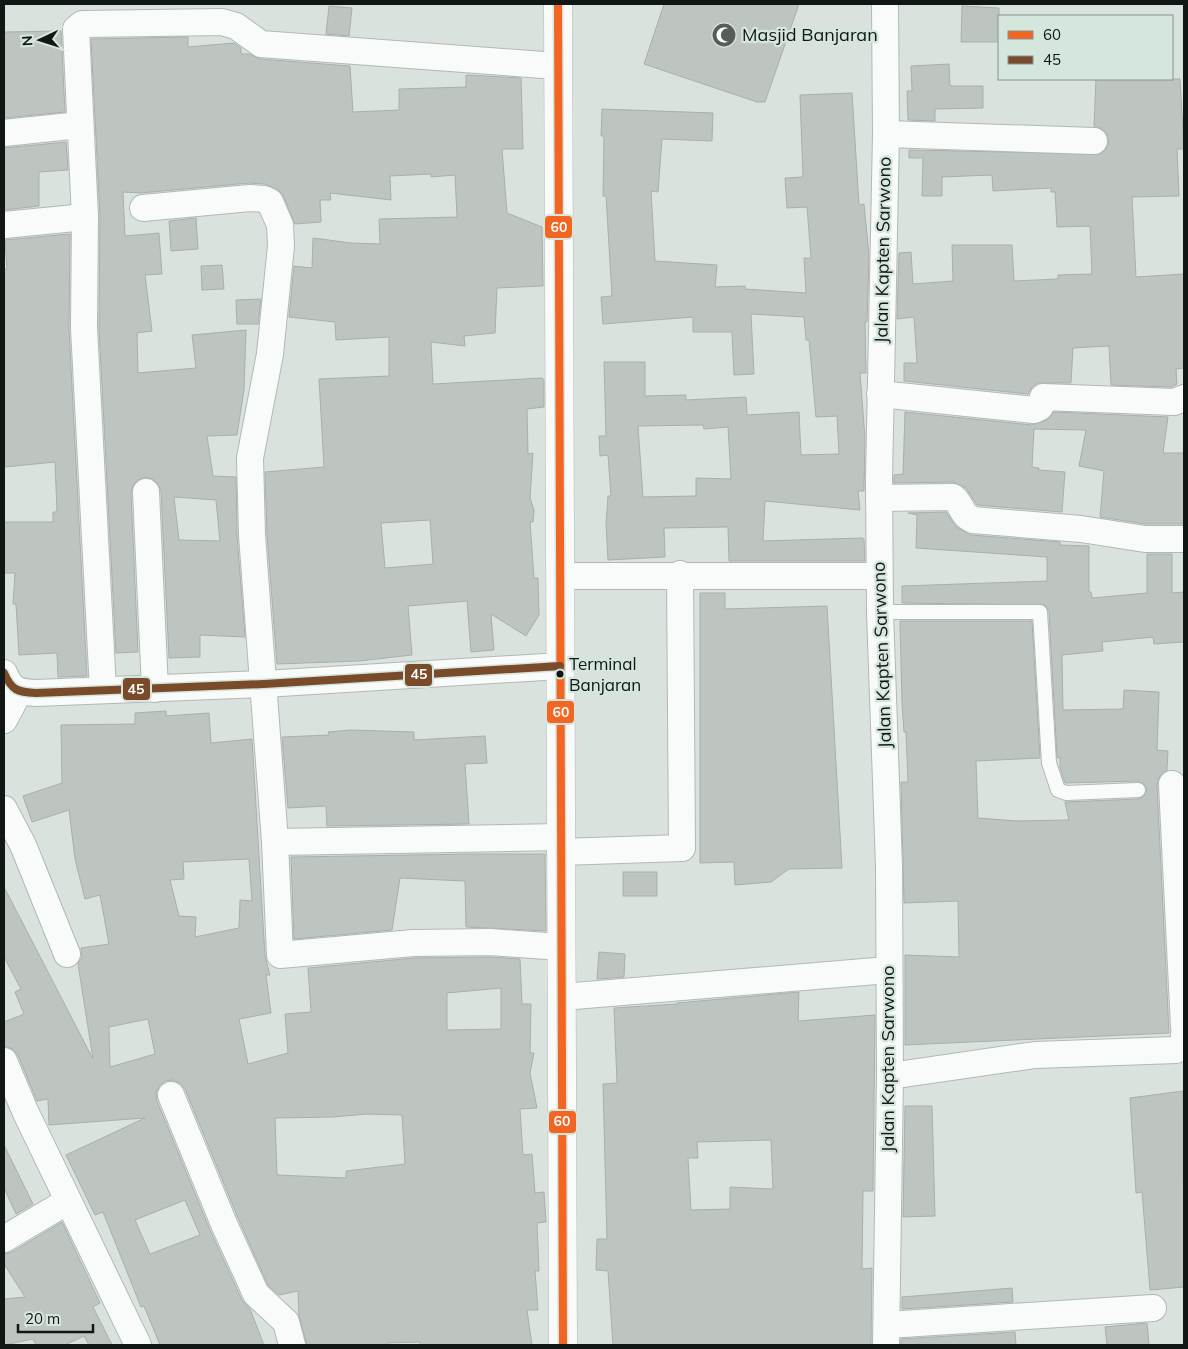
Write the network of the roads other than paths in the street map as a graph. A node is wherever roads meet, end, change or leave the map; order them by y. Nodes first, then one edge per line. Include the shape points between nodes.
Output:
1 (558, 4) edge
2 (885, 4) edge
3 (178, 13) edge
4 (557, 66) junction
5 (80, 125) junction
6 (4, 133) edge
7 (886, 134) junction
8 (1094, 141) dead end
9 (143, 208) dead end
10 (85, 218) junction
11 (4, 225) edge
12 (880, 394) junction
13 (1184, 398) edge
14 (146, 492) dead end
15 (879, 498) junction
16 (1184, 539) edge
17 (680, 574) junction
18 (560, 576) junction
19 (879, 576) junction
20 (880, 612) junction
21 (560, 666) junction
22 (11, 683) edge
23 (264, 684) junction
24 (155, 689) junction
25 (103, 690) junction
26 (4, 720) edge
27 (1172, 784) dead end
28 (1138, 790) dead end
29 (4, 809) edge
30 (276, 842) junction
31 (560, 844) junction
32 (561, 947) junction
33 (67, 954) dead end
34 (1183, 956) edge
35 (888, 970) junction
36 (562, 997) junction
37 (1184, 1044) edge
38 (4, 1061) edge
39 (890, 1076) junction
40 (171, 1096) dead end
41 (68, 1201) junction
42 (4, 1239) edge
43 (1153, 1308) dead end
44 (887, 1325) edge
45 (138, 1345) edge
46 (292, 1345) edge
47 (563, 1345) edge

1 - 4 main road
2 - 7 street, Jalan Kapten Sarwono
3 - 4 street via 229,23 261,44
3 - 5 street via 82,24 74,31
4 - 18 main road
5 - 6 street
5 - 10 street
7 - 8 street
7 - 12 street, Jalan Kapten Sarwono
9 - 23 street via 264,199 270,202 280,225 281,246 270,354 250,458 252,535
10 - 11 street
10 - 25 street via 84,328
12 - 13 street via 1034,410 1040,408 1041,398 1045,396 1174,402
12 - 15 street, Jalan Kapten Sarwono
14 - 24 street
15 - 16 street via 952,497 963,514 973,520 1081,529 1145,539
15 - 19 street, Jalan Kapten Sarwono
17 - 18 street
17 - 19 street
17 - 31 street via 682,848
18 - 21 main road
19 - 20 street, Jalan Kapten Sarwono
20 - 28 lane via 1040,612 1050,763 1058,790
20 - 35 street, Jalan Kapten Sarwono via 889,866
21 - 23 street
21 - 31 main road
22 - 25 street
22 - 26 street
23 - 24 street
23 - 30 street
24 - 25 street
27 - 34 street
29 - 33 street via 23,845
30 - 31 street
30 - 32 street via 280,955 413,943 490,942
31 - 32 main road
32 - 36 main road
34 - 37 street
35 - 36 street
35 - 39 street, Jalan Kapten Sarwono
36 - 47 main road
37 - 39 street via 1166,1051 1035,1055
38 - 41 street
39 - 44 street, Jalan Kapten Sarwono
40 - 46 street via 256,1294 286,1322
41 - 42 street
41 - 45 street
43 - 44 street

